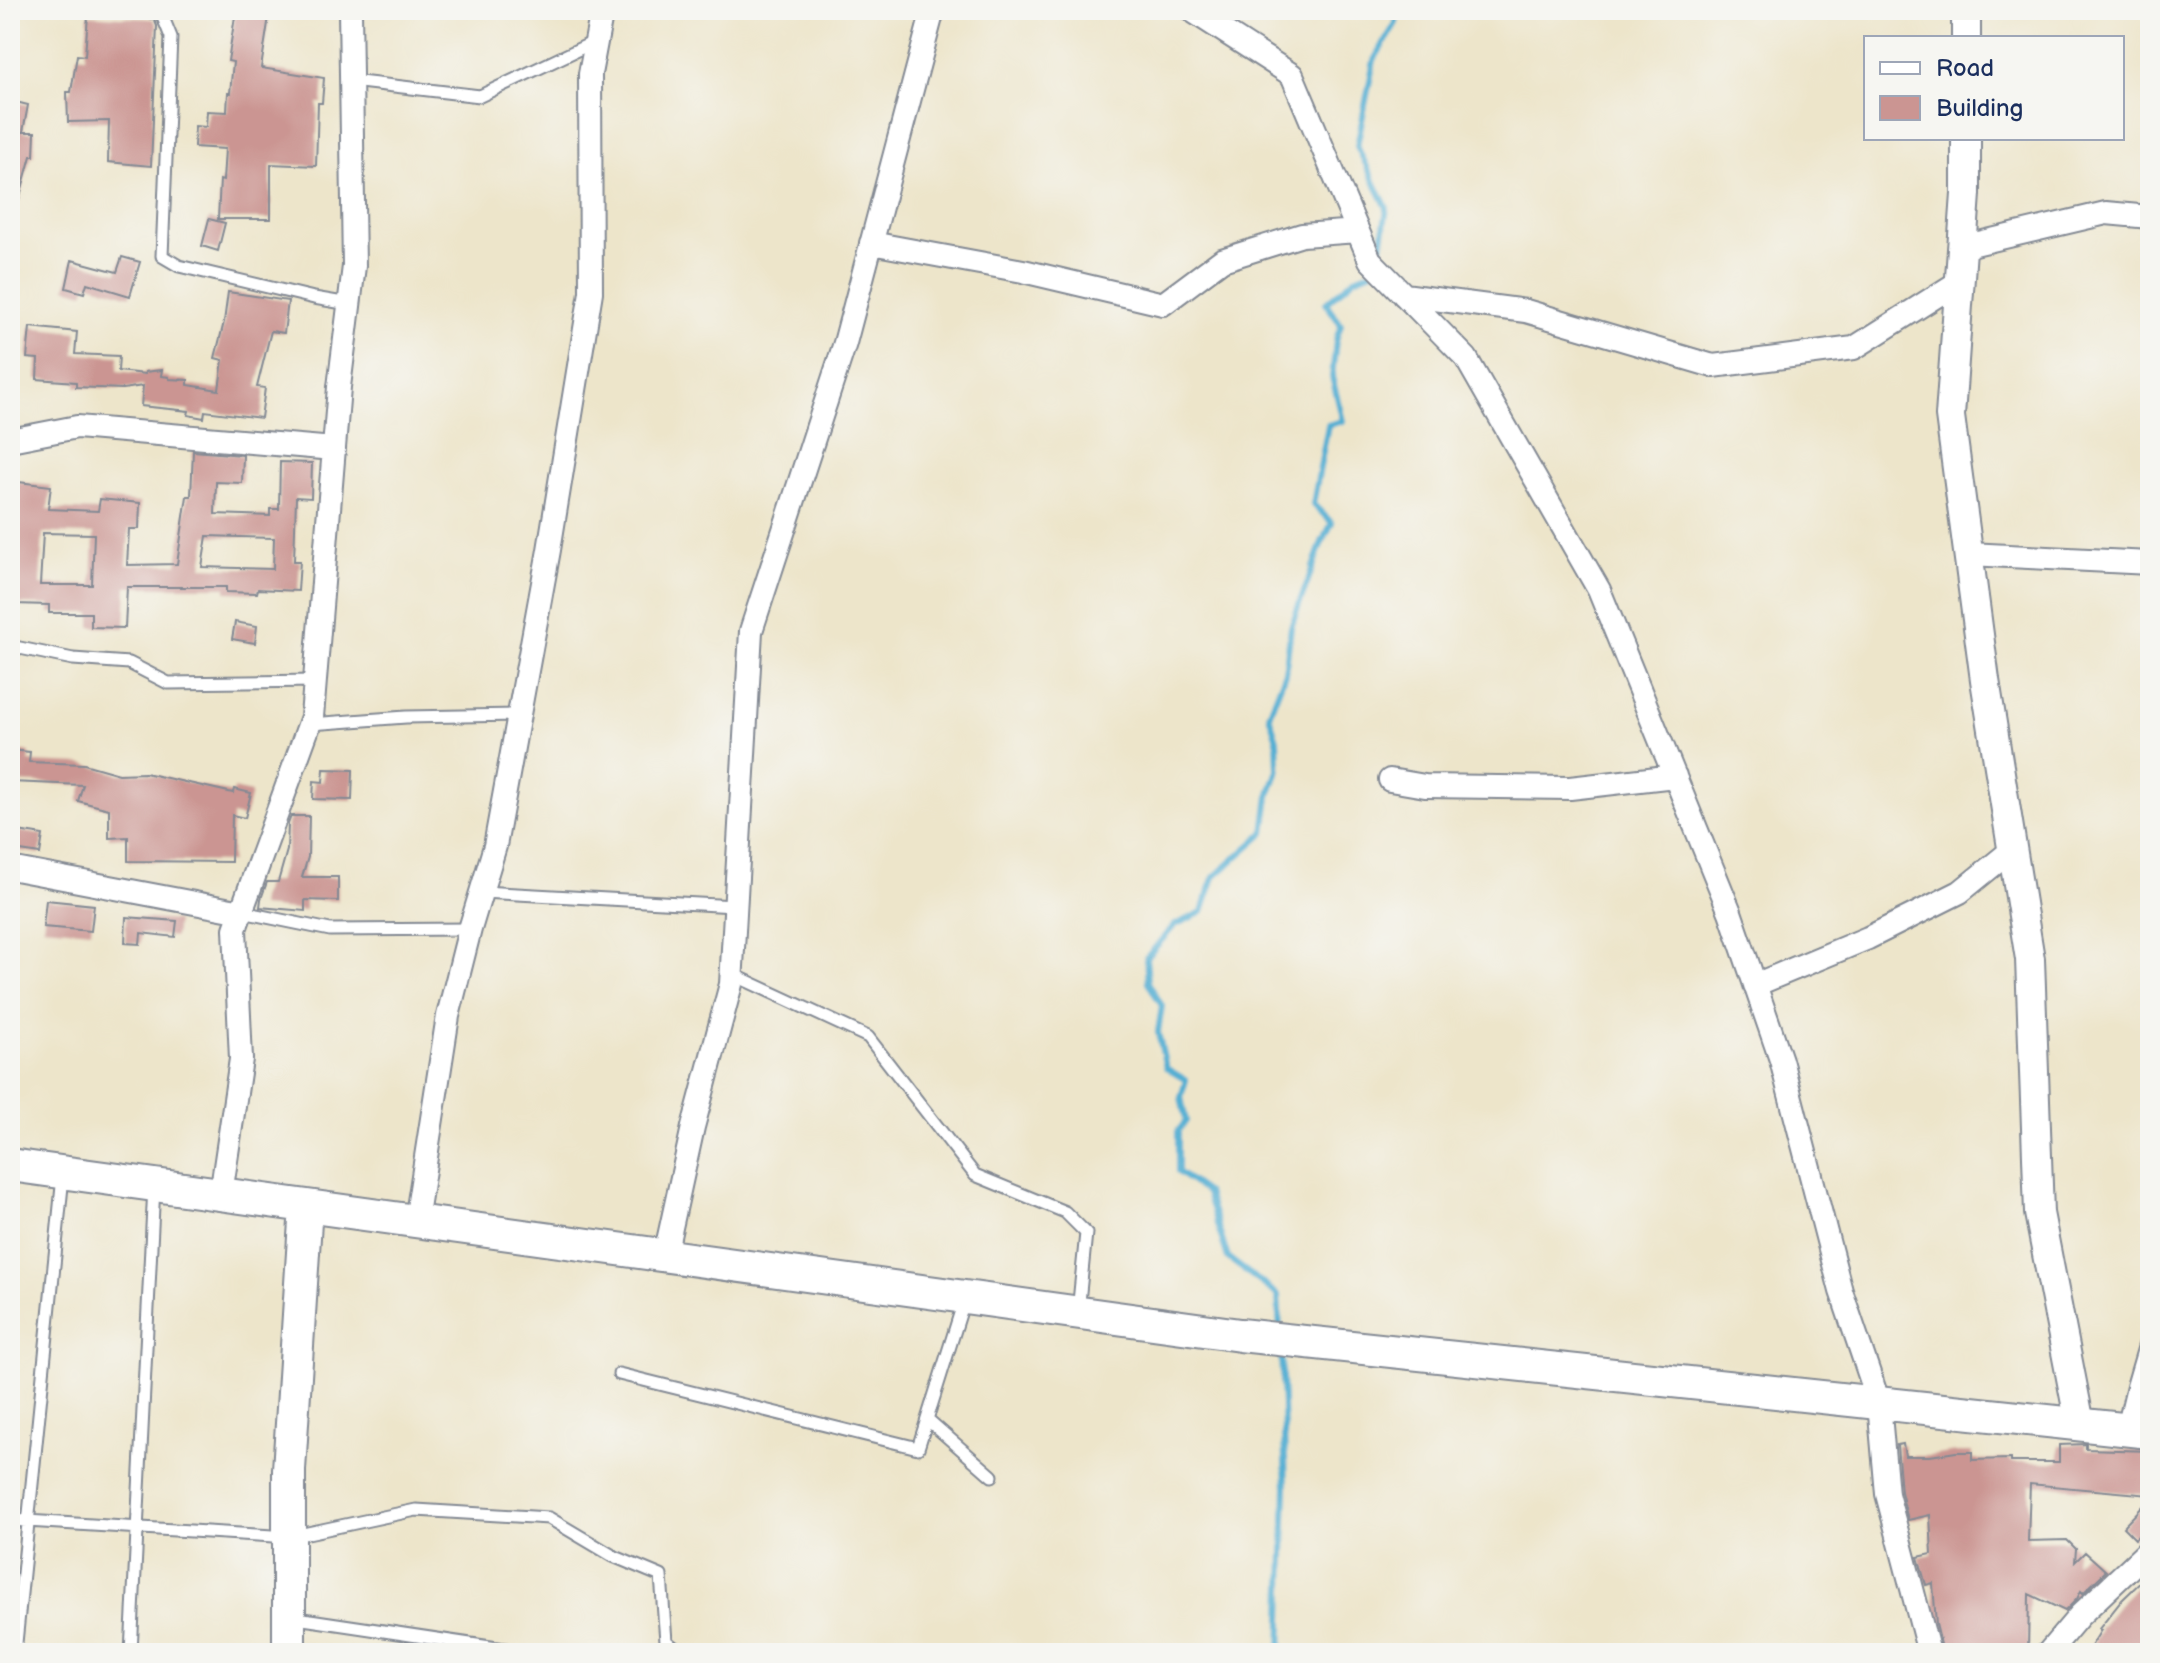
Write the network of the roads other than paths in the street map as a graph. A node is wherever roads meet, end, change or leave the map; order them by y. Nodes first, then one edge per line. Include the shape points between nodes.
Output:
1 (160, 10) edge
2 (350, 10) edge
3 (602, 10) edge
4 (933, 10) edge
5 (1191, 10) edge
6 (1966, 10) edge
7 (1966, 36) edge
8 (596, 41) junction
9 (351, 81) junction
10 (1966, 140) edge
11 (2150, 217) edge
12 (1358, 231) junction
13 (871, 243) junction
14 (1962, 247) junction
15 (1960, 281) junction
16 (1404, 295) junction
17 (349, 304) junction
18 (10, 440) edge
19 (334, 449) junction
20 (1969, 554) junction
21 (2150, 563) edge
22 (10, 646) edge
23 (315, 681) junction
24 (518, 715) junction
25 (310, 724) junction
26 (1675, 776) junction
27 (1390, 780) dead end
28 (2013, 849) junction
29 (10, 868) edge
30 (481, 892) junction
31 (735, 906) junction
32 (242, 912) junction
33 (470, 929) junction
34 (731, 974) junction
35 (1755, 985) junction
36 (10, 1165) edge
37 (63, 1173) junction
38 (155, 1185) junction
39 (221, 1194) junction
40 (306, 1206) junction
41 (416, 1221) junction
42 (665, 1255) junction
43 (966, 1296) junction
44 (1078, 1312) junction
45 (2150, 1346) edge
46 (619, 1374) dead end
47 (1879, 1403) junction
48 (927, 1419) junction
49 (2080, 1424) junction
50 (2139, 1431) edge
51 (992, 1476) dead end
52 (10, 1520) edge
53 (28, 1522) junction
54 (137, 1529) junction
55 (289, 1537) junction
56 (2150, 1549) edge
57 (289, 1617) junction
58 (15, 1653) edge
59 (131, 1653) edge
60 (289, 1653) edge
61 (531, 1653) edge
62 (681, 1653) edge
63 (1929, 1653) edge
64 (2048, 1653) edge

1 - 17 lane via 171,37 162,256 179,266
2 - 9 street
3 - 8 street
4 - 13 street
5 - 12 street via 1292,75
6 - 7 street
8 - 9 lane via 480,96
8 - 24 street via 590,74 591,292
9 - 17 street via 354,266
10 - 14 street
11 - 14 street via 2106,213
12 - 13 street via 1302,235 1222,260 1163,304
12 - 16 street via 1370,260
13 - 31 street via 845,343 751,631
14 - 15 street
15 - 16 street via 1854,348 1713,366 1526,311
15 - 20 street via 1950,416
16 - 26 street via 1466,358 1599,590
17 - 19 street
18 - 19 street via 77,427
19 - 23 street
20 - 21 street
20 - 28 street
22 - 23 lane via 129,663 168,683
23 - 25 street
24 - 25 lane
24 - 30 street via 495,846
25 - 32 street
26 - 27 street via 1570,788 1425,786
26 - 35 street
28 - 35 street via 1960,892
28 - 49 street via 2030,959 2039,1213
29 - 32 street
30 - 31 lane
30 - 33 street
31 - 34 street
32 - 33 lane via 330,930
32 - 39 street via 235,929 241,1059
33 - 41 street via 448,1016
34 - 42 street
34 - 44 lane via 868,1037 975,1175 1065,1212 1086,1233
35 - 47 street via 1781,1060 1841,1291
36 - 37 main road
37 - 38 main road
37 - 53 lane
38 - 39 main road
38 - 54 lane
39 - 40 main road
40 - 41 main road
40 - 55 main road
41 - 42 main road
42 - 43 main road
43 - 44 main road
43 - 48 lane
44 - 47 main road via 1240,1335
45 - 50 street via 2138,1387
46 - 48 lane via 918,1448
47 - 49 main road
47 - 63 street via 1887,1494
48 - 51 lane
49 - 50 main road
52 - 53 lane
53 - 54 lane
53 - 58 lane
54 - 55 lane
54 - 59 lane
55 - 57 main road
55 - 62 lane via 416,1510 549,1518 613,1556 661,1576 666,1641
56 - 64 street
57 - 60 main road
57 - 61 lane

